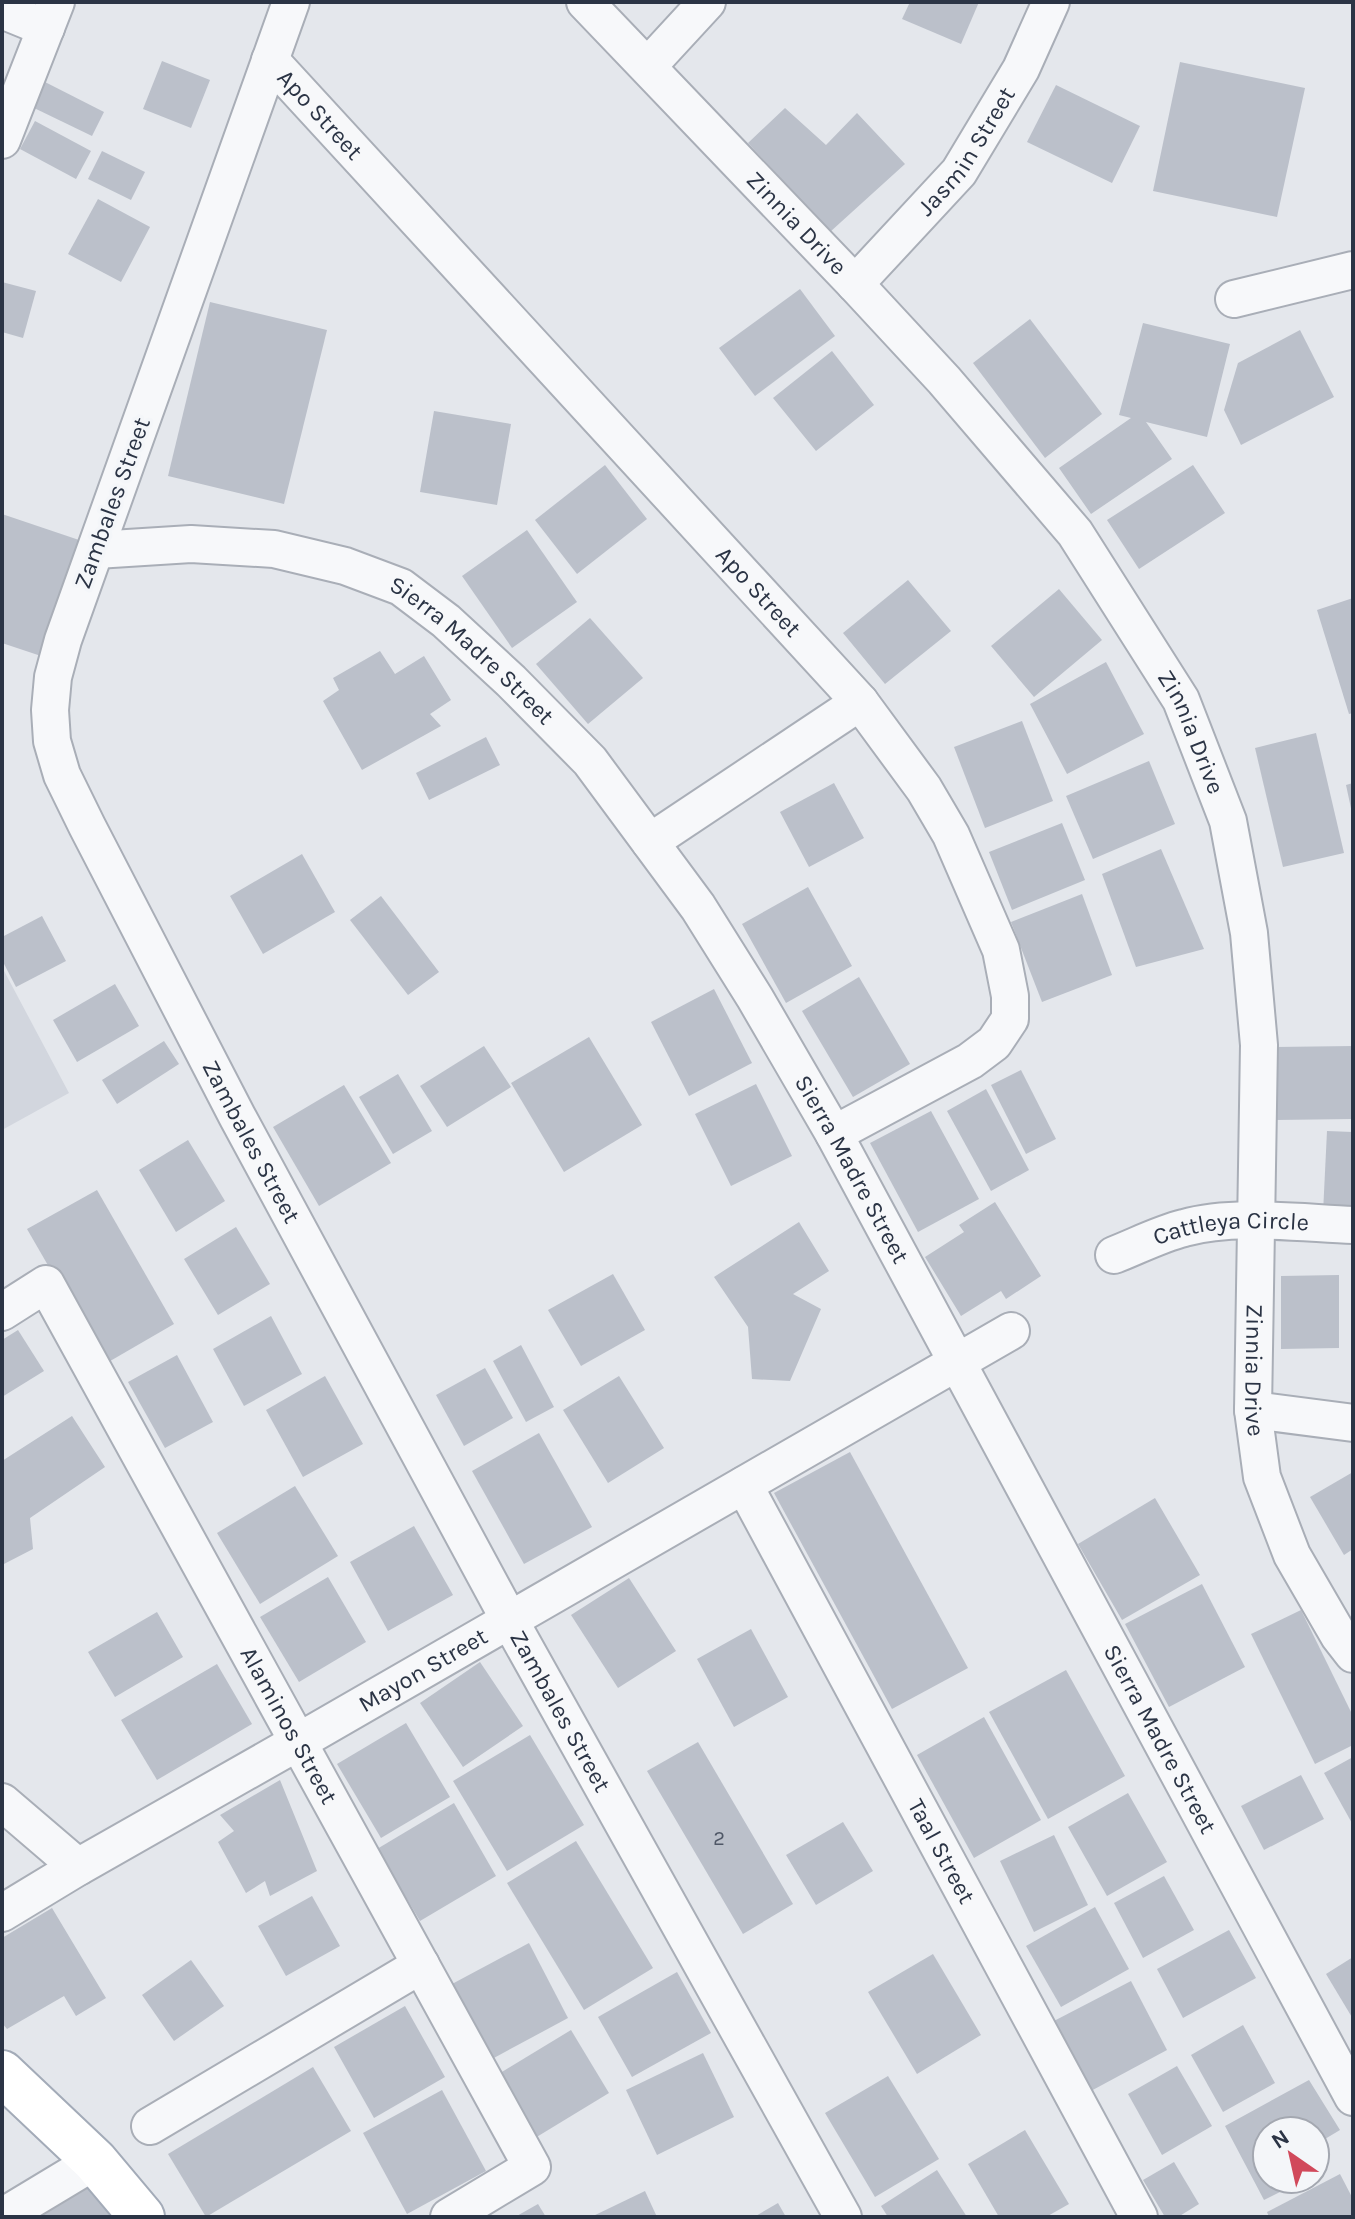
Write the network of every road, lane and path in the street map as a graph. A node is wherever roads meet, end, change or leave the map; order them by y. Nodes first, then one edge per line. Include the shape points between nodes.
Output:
1 (291, 2) edge
2 (585, 2) edge
3 (707, 2) edge
4 (1051, 2) edge
5 (2, 10) edge
6 (51, 15) edge
7 (270, 60) junction
8 (648, 66) junction
9 (2, 140) edge
10 (1353, 270) edge
11 (855, 284) junction
12 (1234, 299) dead end
13 (96, 550) junction
14 (860, 702) junction
15 (650, 842) junction
16 (834, 1134) junction
17 (1256, 1221) junction
18 (1353, 1225) edge
19 (1114, 1255) dead end
20 (2, 1312) edge
21 (1011, 1331) dead end
22 (956, 1363) junction
23 (1253, 1410) junction
24 (1353, 1423) edge
25 (744, 1485) junction
26 (510, 1621) junction
27 (1353, 1654) edge
28 (298, 1742) junction
29 (2, 1802) edge
30 (78, 1867) junction
31 (2, 1913) edge
32 (421, 1965) junction
33 (2, 2073) edge
34 (1353, 2097) edge
35 (150, 2126) dead end
36 (95, 2161) junction
37 (2, 2217) edge
38 (142, 2217) edge
39 (449, 2217) edge
40 (843, 2217) edge
41 (1139, 2217) edge

1 - 7 street, Zambales Street
2 - 8 street, Zinnia Drive
3 - 8 street
4 - 11 street, Jasmin Street via 1021,69 959,172
5 - 6 street
6 - 9 street
7 - 13 street, Zambales Street
7 - 14 street, Apo Street
8 - 11 street, Zinnia Drive
10 - 12 street
11 - 17 street, Zinnia Drive via 1075,533 1181,700 1228,821 1249,933 1259,1045
13 - 15 street, Sierra Madre Street via 191,544 274,549 345,566 401,587 446,621 590,761
13 - 26 street, Zambales Street via 53,677 52,741 62,775 237,1116
14 - 15 street
14 - 16 street, Apo Street via 951,835 1001,950 1010,1019 994,1043 970,1061
15 - 16 street, Sierra Madre Street via 698,907
16 - 22 street, Sierra Madre Street
17 - 18 street, Cattleya Circle
17 - 19 street, Cattleya Circle via 1185,1228
17 - 23 street, Zinnia Drive
20 - 28 street, Alaminos Street via 46,1284
21 - 22 street, Mayon Street
22 - 25 street, Mayon Street
22 - 34 street, Sierra Madre Street
23 - 24 street
23 - 27 street, Zinnia Drive via 1262,1477 1292,1555
25 - 26 street, Mayon Street
25 - 41 street, Taal Street
26 - 28 street, Mayon Street
26 - 40 street, Zambales Street
28 - 30 street, Mayon Street
28 - 32 street, Alaminos Street
29 - 30 street
30 - 31 street, Mayon Street
32 - 35 street
32 - 39 street, Alaminos Street via 532,2167
33 - 36 main road
36 - 37 street
36 - 38 main road

